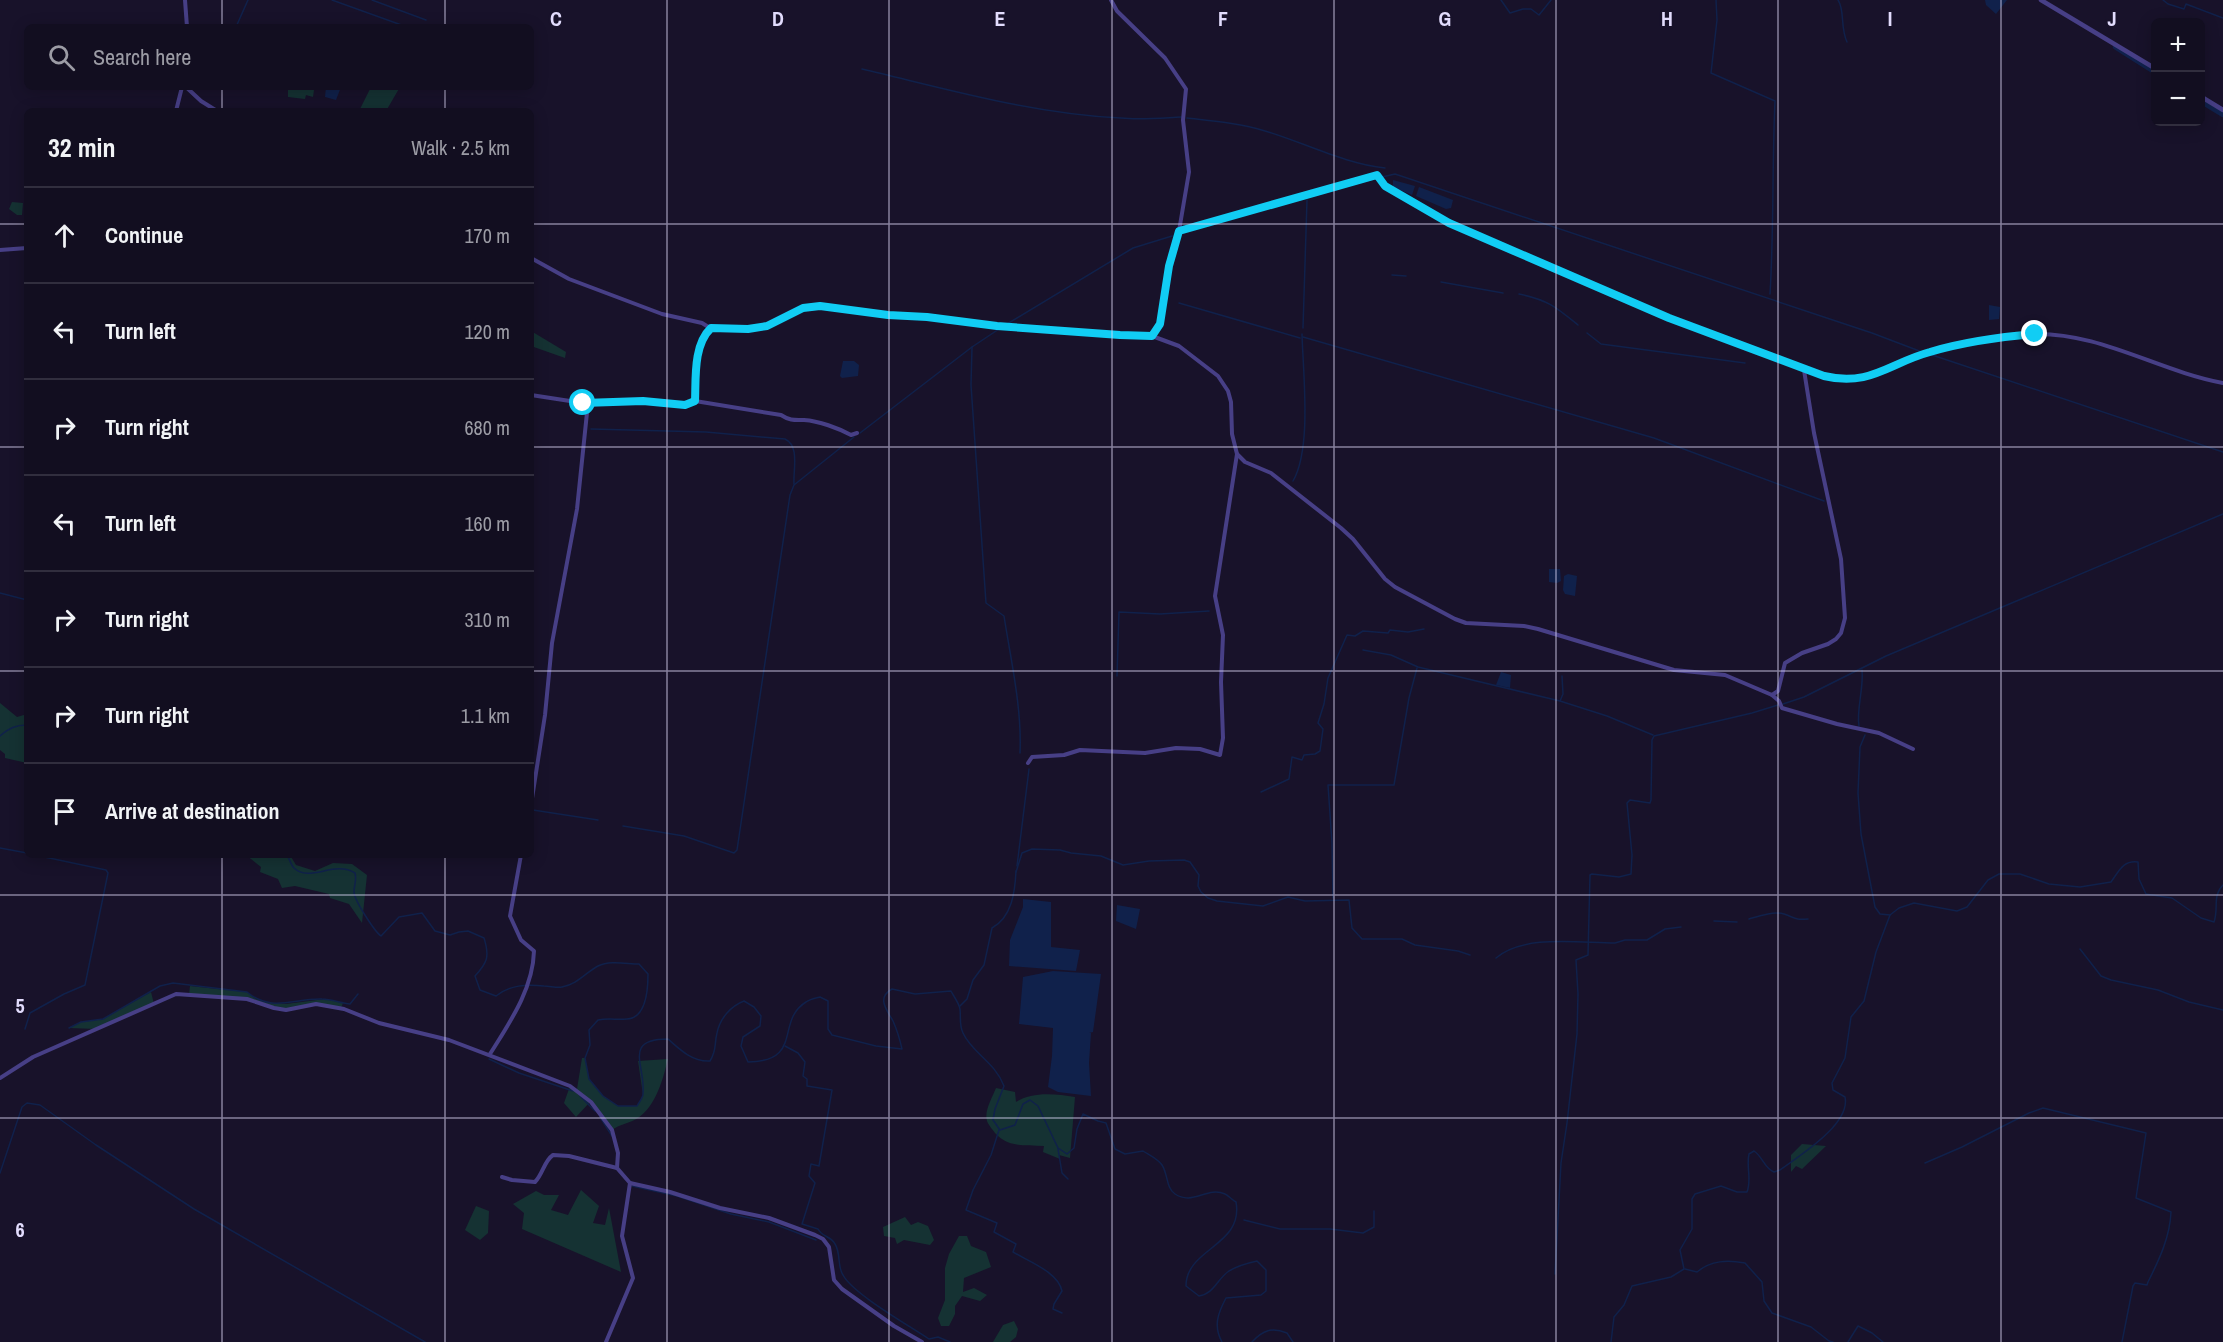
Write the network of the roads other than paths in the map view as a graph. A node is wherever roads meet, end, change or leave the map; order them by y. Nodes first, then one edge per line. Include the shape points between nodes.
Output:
1 (184, 0) edge
2 (1111, 0) edge
3 (2041, 0) edge
4 (187, 24) edge
5 (2151, 66) edge
6 (183, 90) edge
7 (188, 90) edge
8 (2205, 99) edge
9 (177, 108) edge
10 (212, 108) edge
11 (2223, 110) edge
12 (1179, 231) junction
13 (24, 248) edge
14 (0, 250) edge
15 (534, 260) edge
16 (711, 328) junction
17 (1152, 336) junction
18 (1804, 370) junction
19 (2223, 383) edge
20 (534, 395) edge
21 (695, 401) junction
22 (588, 403) junction
23 (857, 434) dead end
24 (1237, 454) junction
25 (1772, 695) junction
26 (1913, 749) dead end
27 (1028, 763) dead end
28 (534, 786) edge
29 (520, 858) edge
30 (490, 1054) junction
31 (0, 1078) edge
32 (616, 1168) junction
33 (502, 1177) dead end
34 (630, 1183) junction
35 (606, 1342) edge
36 (922, 1342) edge

1 - 4 street
2 - 12 street via 1117,11 1165,58 1186,89 1184,120 1189,172
3 - 5 street
6 - 9 street
7 - 10 street
8 - 11 street
12 - 17 street via 1160,324
12 - 18 street via 1377,175 1385,186 1449,223 1669,318
13 - 14 street
15 - 16 street via 569,279
16 - 17 street via 767,326 803,308 820,306 997,326
16 - 21 street via 704,334 696,367
17 - 24 street via 1179,346 1218,376 1231,402
18 - 19 street via 1851,380 1927,352 2035,334 2095,342
18 - 25 street via 1841,559 1845,618 1836,639 1785,663 1778,691
20 - 22 street
21 - 22 street via 685,405 643,401
21 - 23 street via 782,415
22 - 28 street via 577,509 552,643
24 - 25 street via 1245,462 1271,473 1341,528 1395,587 1455,619 1538,628 1674,670 1725,675
24 - 27 street via 1215,596 1223,635 1220,754 1176,748 1145,753 1080,750 1032,758
25 - 26 street via 1782,708 1878,733
29 - 30 street via 510,916 520,940 534,951 530,980
30 - 31 street via 379,1023 344,1009 316,1004 286,1010 247,999 176,994 33,1057
30 - 32 street via 570,1086 591,1102 616,1140
32 - 33 street via 553,1155 535,1182
32 - 34 street
34 - 35 street via 622,1236 633,1278
34 - 36 street via 770,1218 823,1239 829,1247 834,1280 842,1289

